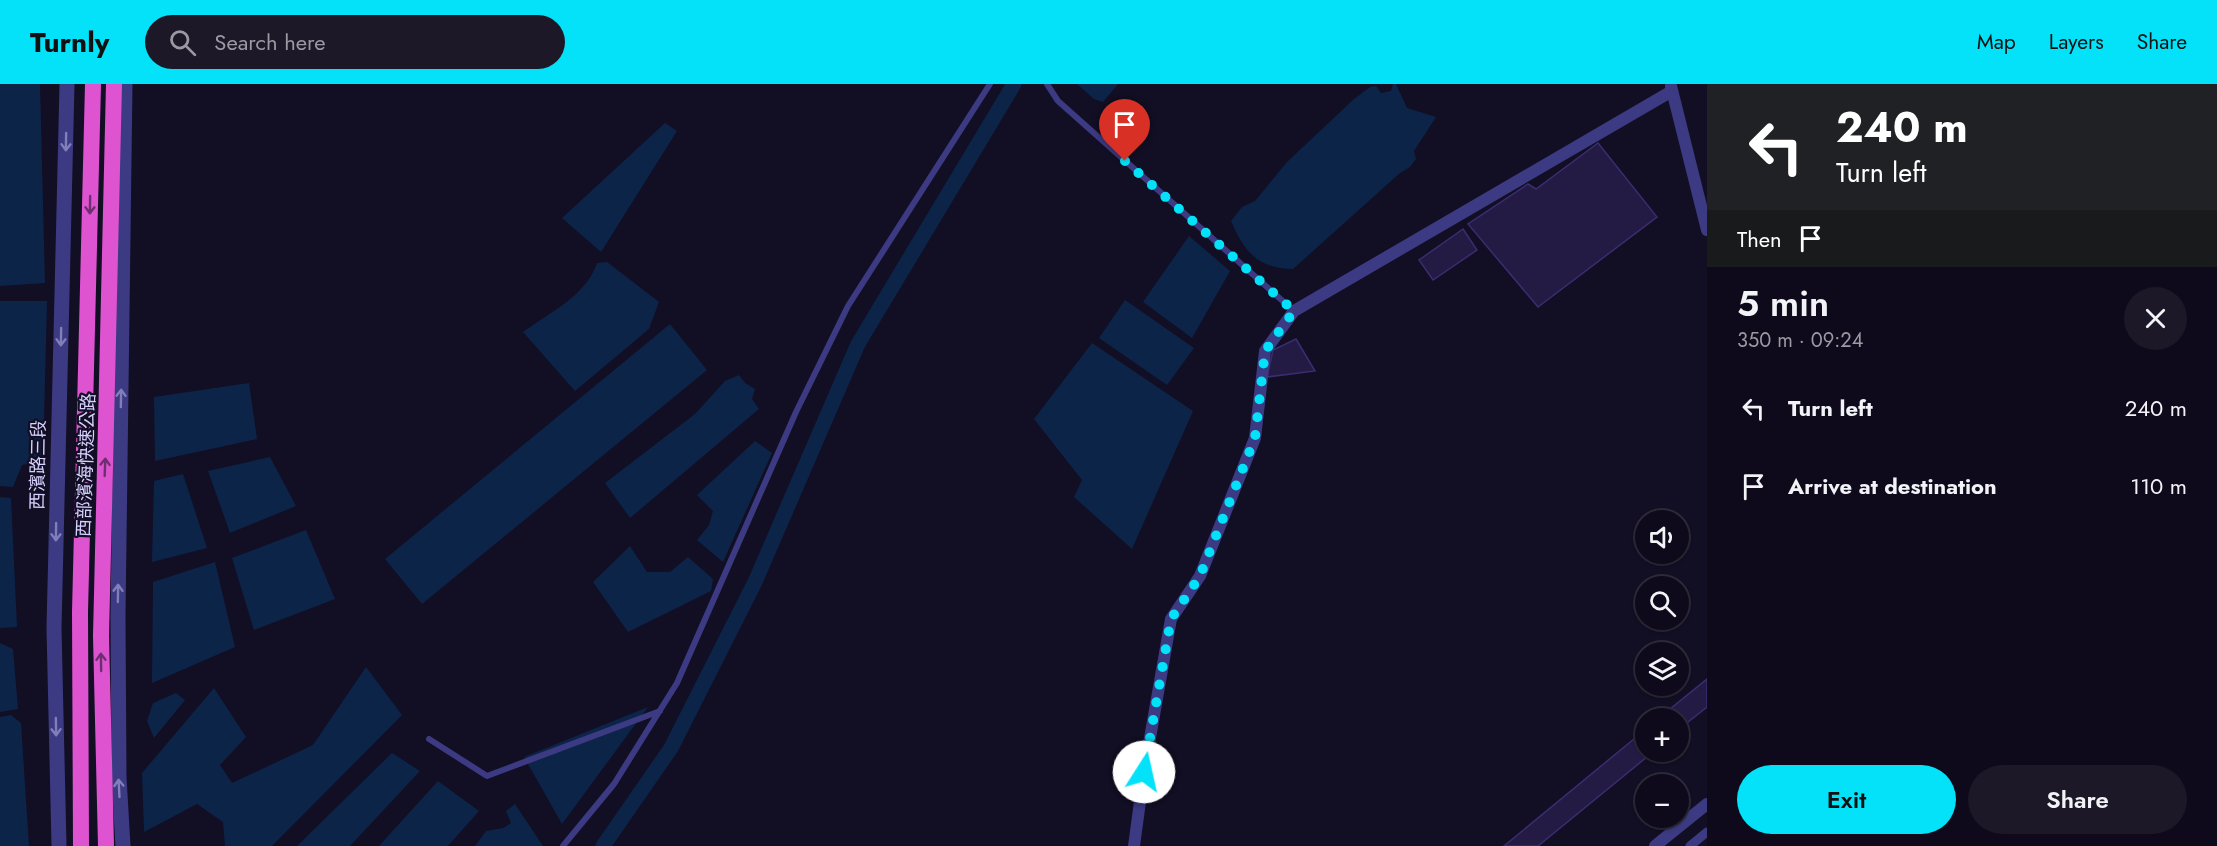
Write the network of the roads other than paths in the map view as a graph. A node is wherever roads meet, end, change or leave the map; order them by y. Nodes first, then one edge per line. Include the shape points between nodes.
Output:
1 (67, 84) edge
2 (93, 84) edge
3 (114, 84) edge
4 (125, 84) edge
5 (990, 84) edge
6 (1047, 84) edge
7 (1671, 87) edge
8 (1707, 230) edge
9 (1294, 311) junction
10 (661, 711) junction
11 (429, 739) dead end
12 (1707, 804) edge
13 (1707, 832) edge
14 (59, 846) edge
15 (81, 846) edge
16 (106, 846) edge
17 (123, 846) edge
18 (563, 846) edge
19 (1134, 846) edge
20 (1655, 846) edge
21 (1690, 846) edge

1 -> 14 street, 西濱路三段 via 54,628
2 -> 15 highway, 西部濱海快速公路 via 80,612
16 -> 3 highway, 西部濱海快速公路 via 101,636
17 -> 4 street via 118,617
5 - 10 lane via 848,306
6 - 9 lane via 1058,101
7 - 8 street
7 - 9 street
9 - 19 street via 1265,351 1255,438 1200,576 1171,619
10 - 11 lane via 487,776
10 - 18 lane via 614,784
12 - 20 street
13 - 21 street

